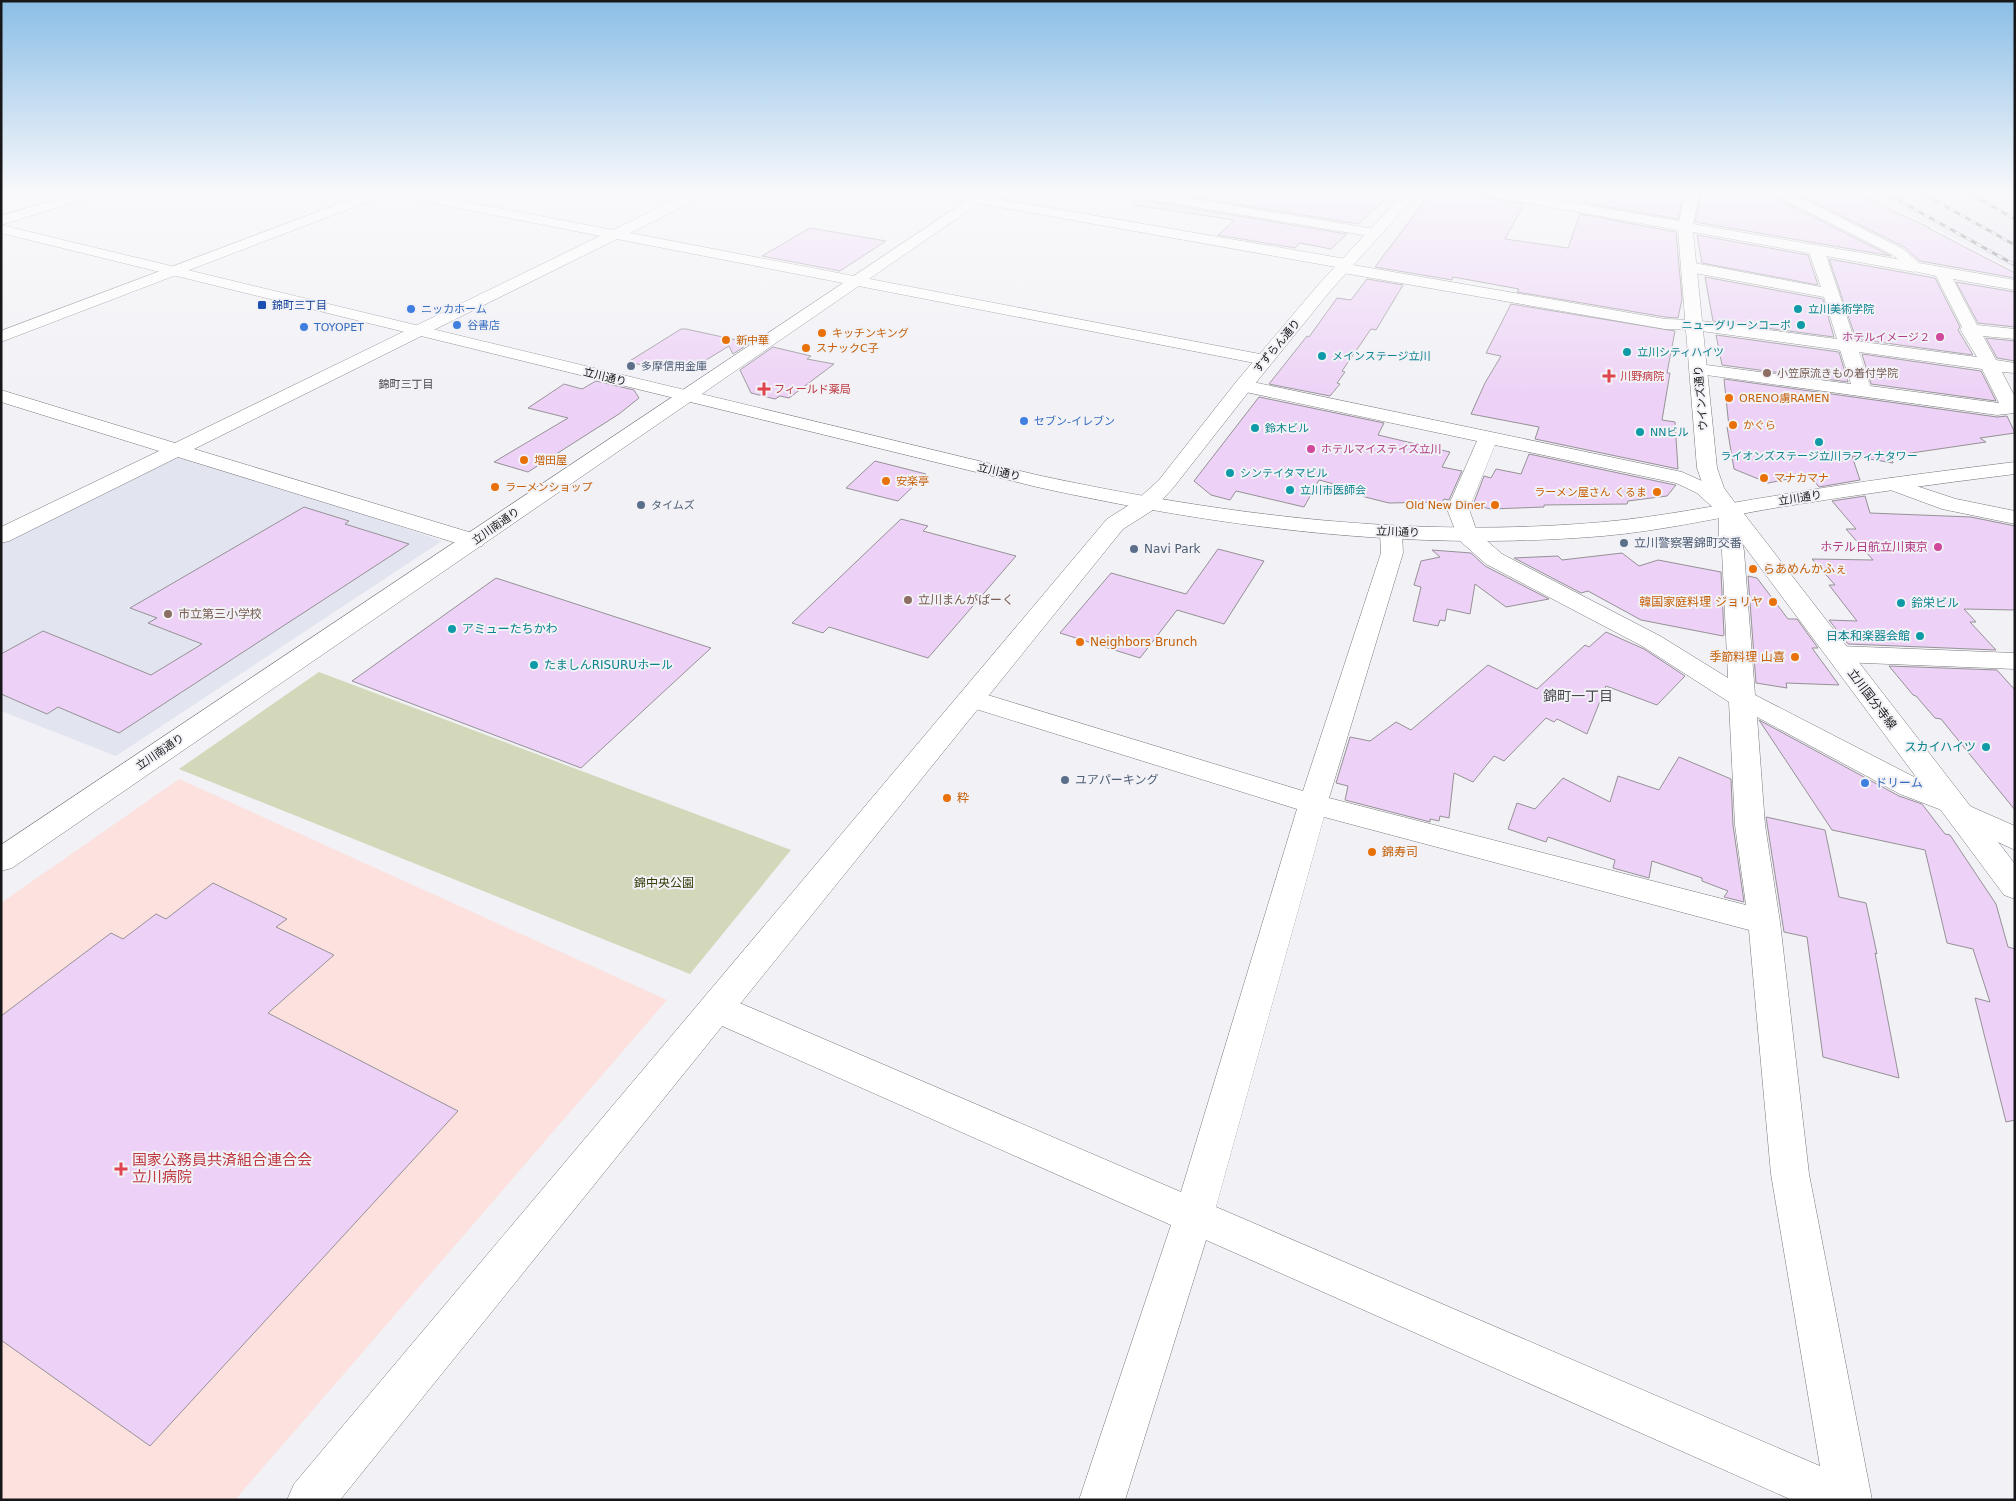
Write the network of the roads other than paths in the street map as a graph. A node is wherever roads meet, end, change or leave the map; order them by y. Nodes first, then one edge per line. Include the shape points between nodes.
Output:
1 (132, 261) edge
2 (199, 261) edge
3 (561, 261) edge
4 (754, 261) edge
5 (885, 261) edge
6 (1319, 261) edge
7 (1349, 261) edge
8 (1688, 261) edge
9 (1820, 261) edge
10 (1882, 261) edge
11 (1908, 261) edge
12 (1344, 266) junction
13 (1689, 267) junction
14 (1914, 267) junction
15 (173, 271) junction
16 (1942, 272) junction
17 (856, 280) junction
18 (2015, 285) edge
19 (1831, 294) junction
20 (1694, 326) junction
21 (1970, 328) junction
22 (416, 331) junction
23 (2015, 334) edge
24 (1, 337) edge
25 (1848, 346) junction
26 (1265, 360) junction
27 (1989, 365) junction
28 (2015, 368) edge
29 (1699, 369) junction
30 (1243, 386) junction
31 (1863, 392) junction
32 (1, 396) edge
33 (684, 396) junction
34 (1488, 438) junction
35 (176, 449) junction
36 (2015, 468) edge
37 (1892, 484) junction
38 (1145, 504) junction
39 (1730, 511) junction
40 (2015, 518) edge
41 (1391, 533) junction
42 (1466, 535) junction
43 (1, 536) edge
44 (474, 542) junction
45 (1839, 654) junction
46 (2015, 661) edge
47 (1741, 698) junction
48 (972, 699) junction
49 (1313, 804) junction
50 (1955, 807) junction
51 (2015, 839) edge
52 (1, 860) edge
53 (2015, 887) edge
54 (1764, 922) junction
55 (716, 1008) junction
56 (1194, 1215) junction
57 (310, 1500) edge
58 (1102, 1500) edge
59 (1848, 1500) edge

1 - 15 street, 立川通り
2 - 15 street
3 - 22 street
4 - 17 street
5 - 17 street, 立川南通り
6 - 12 street
7 - 12 street, すずらん通り
8 - 13 street, ウインズ通り
9 - 19 street
10 - 14 street
11 - 14 street
12 - 20 street via 1665,324
12 - 26 street, すずらん通り
13 - 19 street
13 - 20 street, ウインズ通り
14 - 16 street
15 - 22 street, 立川通り
15 - 24 street
16 - 18 street
16 - 21 street
17 - 26 street
17 - 33 street, 立川南通り
19 - 25 street
20 - 25 street
20 - 29 street, ウインズ通り
21 - 23 street
21 - 27 street
22 - 33 street, 立川通り
22 - 35 street
25 - 27 street
25 - 31 street
26 - 30 street, すずらん通り
27 - 28 street
27 - 31 street via 2011,408
29 - 31 street
29 - 39 street, ウインズ通り via 1707,468 1714,488
30 - 34 street
30 - 38 street, すずらん通り via 1166,484
32 - 35 street
33 - 38 street, 立川通り
33 - 44 street, 立川南通り
34 - 39 street via 1682,478 1704,489
34 - 42 street via 1458,509
35 - 43 street
35 - 44 street
36 - 37 street, 立川通り
37 - 39 street, 立川通り
37 - 40 street via 1966,508
38 - 41 street, 立川通り via 1262,523
38 - 48 street, すずらん通り via 1115,524
39 - 42 street, 立川通り via 1604,528
39 - 45 street, 立川国分寺線
39 - 47 street
41 - 42 street, 立川通り
41 - 49 street via 1392,553
42 - 47 street via 1494,559 1651,641
44 - 52 street, 立川南通り
45 - 46 street
45 - 50 street, 立川国分寺線
47 - 50 street
47 - 54 street via 1750,825
48 - 49 street
48 - 55 street, すずらん通り
49 - 54 street
49 - 56 street
50 - 51 street
50 - 53 street, 立川国分寺線
54 - 59 street via 1790,1174
55 - 56 street
55 - 57 street, すずらん通り
56 - 58 street
56 - 59 street

